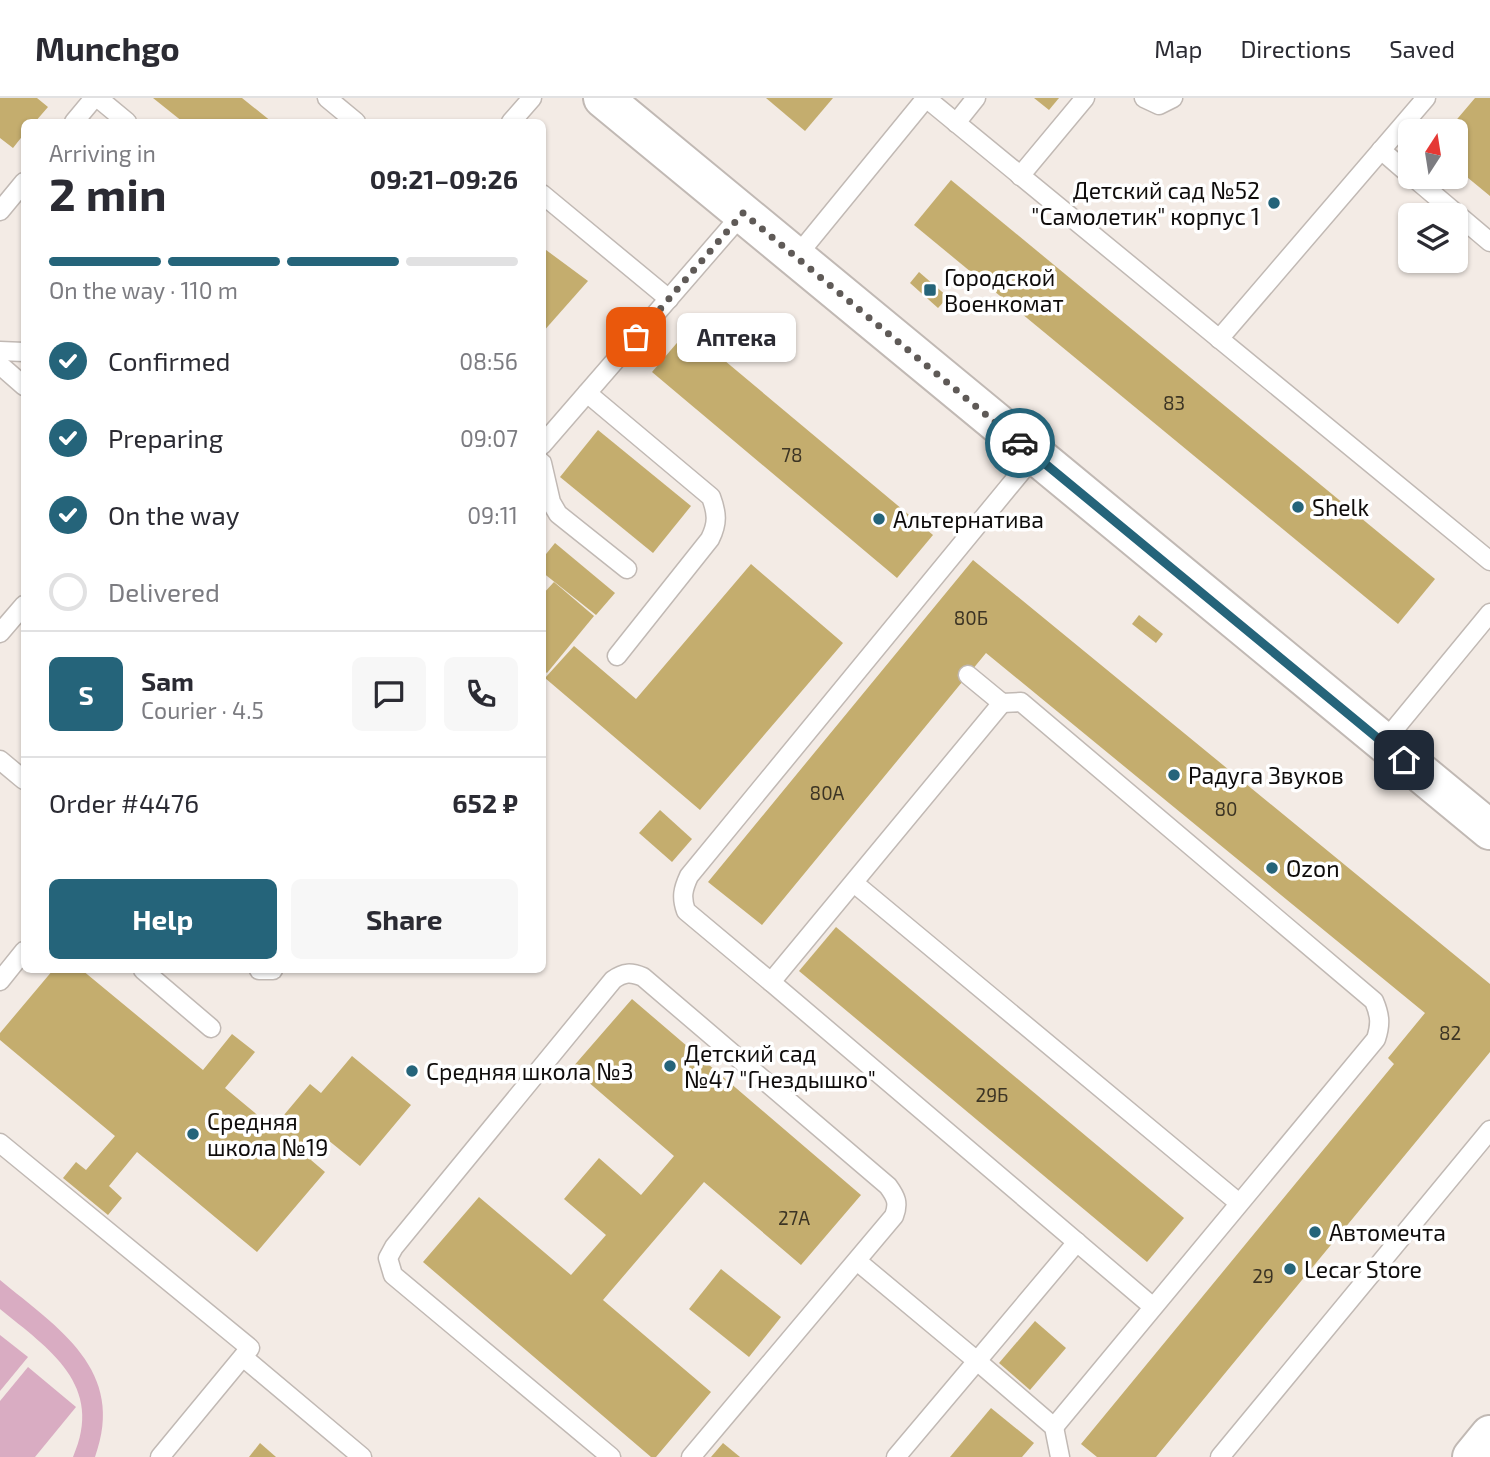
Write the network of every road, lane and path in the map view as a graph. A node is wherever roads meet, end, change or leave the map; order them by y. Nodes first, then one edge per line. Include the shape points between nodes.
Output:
1 (96, 98) edge
2 (327, 98) edge
3 (532, 98) edge
4 (603, 98) edge
5 (926, 98) edge
6 (976, 98) edge
7 (1085, 98) edge
8 (1144, 98) edge
9 (1173, 98) edge
10 (1426, 98) edge
11 (77, 119) edge
12 (123, 119) edge
13 (352, 119) edge
14 (514, 119) edge
15 (956, 123) junction
16 (1381, 150) junction
17 (1398, 164) edge
18 (1020, 176) junction
19 (21, 186) edge
20 (1427, 189) edge
21 (546, 197) edge
22 (0, 211) edge
23 (743, 213) junction
24 (1490, 242) edge
25 (796, 257) junction
26 (668, 299) junction
27 (1219, 339) junction
28 (0, 351) edge
29 (21, 352) edge
30 (0, 365) edge
31 (21, 383) edge
32 (587, 393) junction
33 (546, 439) edge
34 (1035, 455) junction
35 (546, 480) edge
36 (1490, 561) edge
37 (627, 569) dead end
38 (21, 608) edge
39 (1490, 613) edge
40 (900, 619) junction
41 (914, 632) dead end
42 (0, 633) edge
43 (617, 656) dead end
44 (968, 675) dead end
45 (1002, 703) junction
46 (1383, 743) junction
47 (0, 760) edge
48 (21, 778) edge
49 (1490, 830) edge
50 (854, 883) junction
51 (21, 955) edge
52 (146, 973) edge
53 (0, 981) edge
54 (771, 982) junction
55 (211, 1028) dead end
56 (1490, 1130) edge
57 (0, 1143) edge
58 (1239, 1203) junction
59 (1077, 1242) junction
60 (858, 1261) junction
61 (1152, 1306) junction
62 (243, 1357) junction
63 (977, 1361) junction
64 (1054, 1427) junction
65 (160, 1457) edge
66 (362, 1457) edge
67 (611, 1457) edge
68 (691, 1457) edge
69 (896, 1457) edge
70 (1060, 1457) edge
71 (1220, 1457) edge

1 - 11 lane
1 - 12 lane
2 - 13 lane
3 - 14 lane
4 - 23 main road
5 - 15 lane
5 - 25 lane
6 - 15 lane
7 - 18 lane
8 - 9 lane via 1158,105
10 - 16 lane
15 - 18 lane
16 - 17 lane
16 - 27 lane
18 - 27 lane
19 - 22 lane
20 - 24 lane
21 - 26 lane
23 - 25 main road
23 - 26 lane
25 - 34 main road
26 - 32 lane
27 - 36 lane
28 - 29 lane
30 - 31 lane
32 - 33 lane
32 - 43 lane via 711,497 717,512 710,539
34 - 40 lane
34 - 46 main road
35 - 37 lane via 558,513
38 - 42 lane
39 - 46 lane
40 - 41 lane
40 - 54 lane via 683,889 686,911
44 - 45 lane
45 - 50 lane
45 - 58 lane via 1021,702 1374,1001 1380,1027 1376,1039
46 - 49 main road
47 - 48 lane
50 - 54 lane
50 - 58 lane
51 - 53 lane
52 - 55 lane
54 - 59 lane
56 - 71 lane
57 - 62 lane via 250,1348
58 - 61 lane
59 - 61 lane
59 - 63 lane
60 - 63 lane
60 - 67 lane via 894,1216 896,1197 888,1186 643,977 632,972 613,979 388,1258 393,1275
60 - 68 lane
61 - 64 lane
62 - 65 lane
62 - 66 lane
63 - 64 lane
63 - 69 lane
64 - 70 lane

